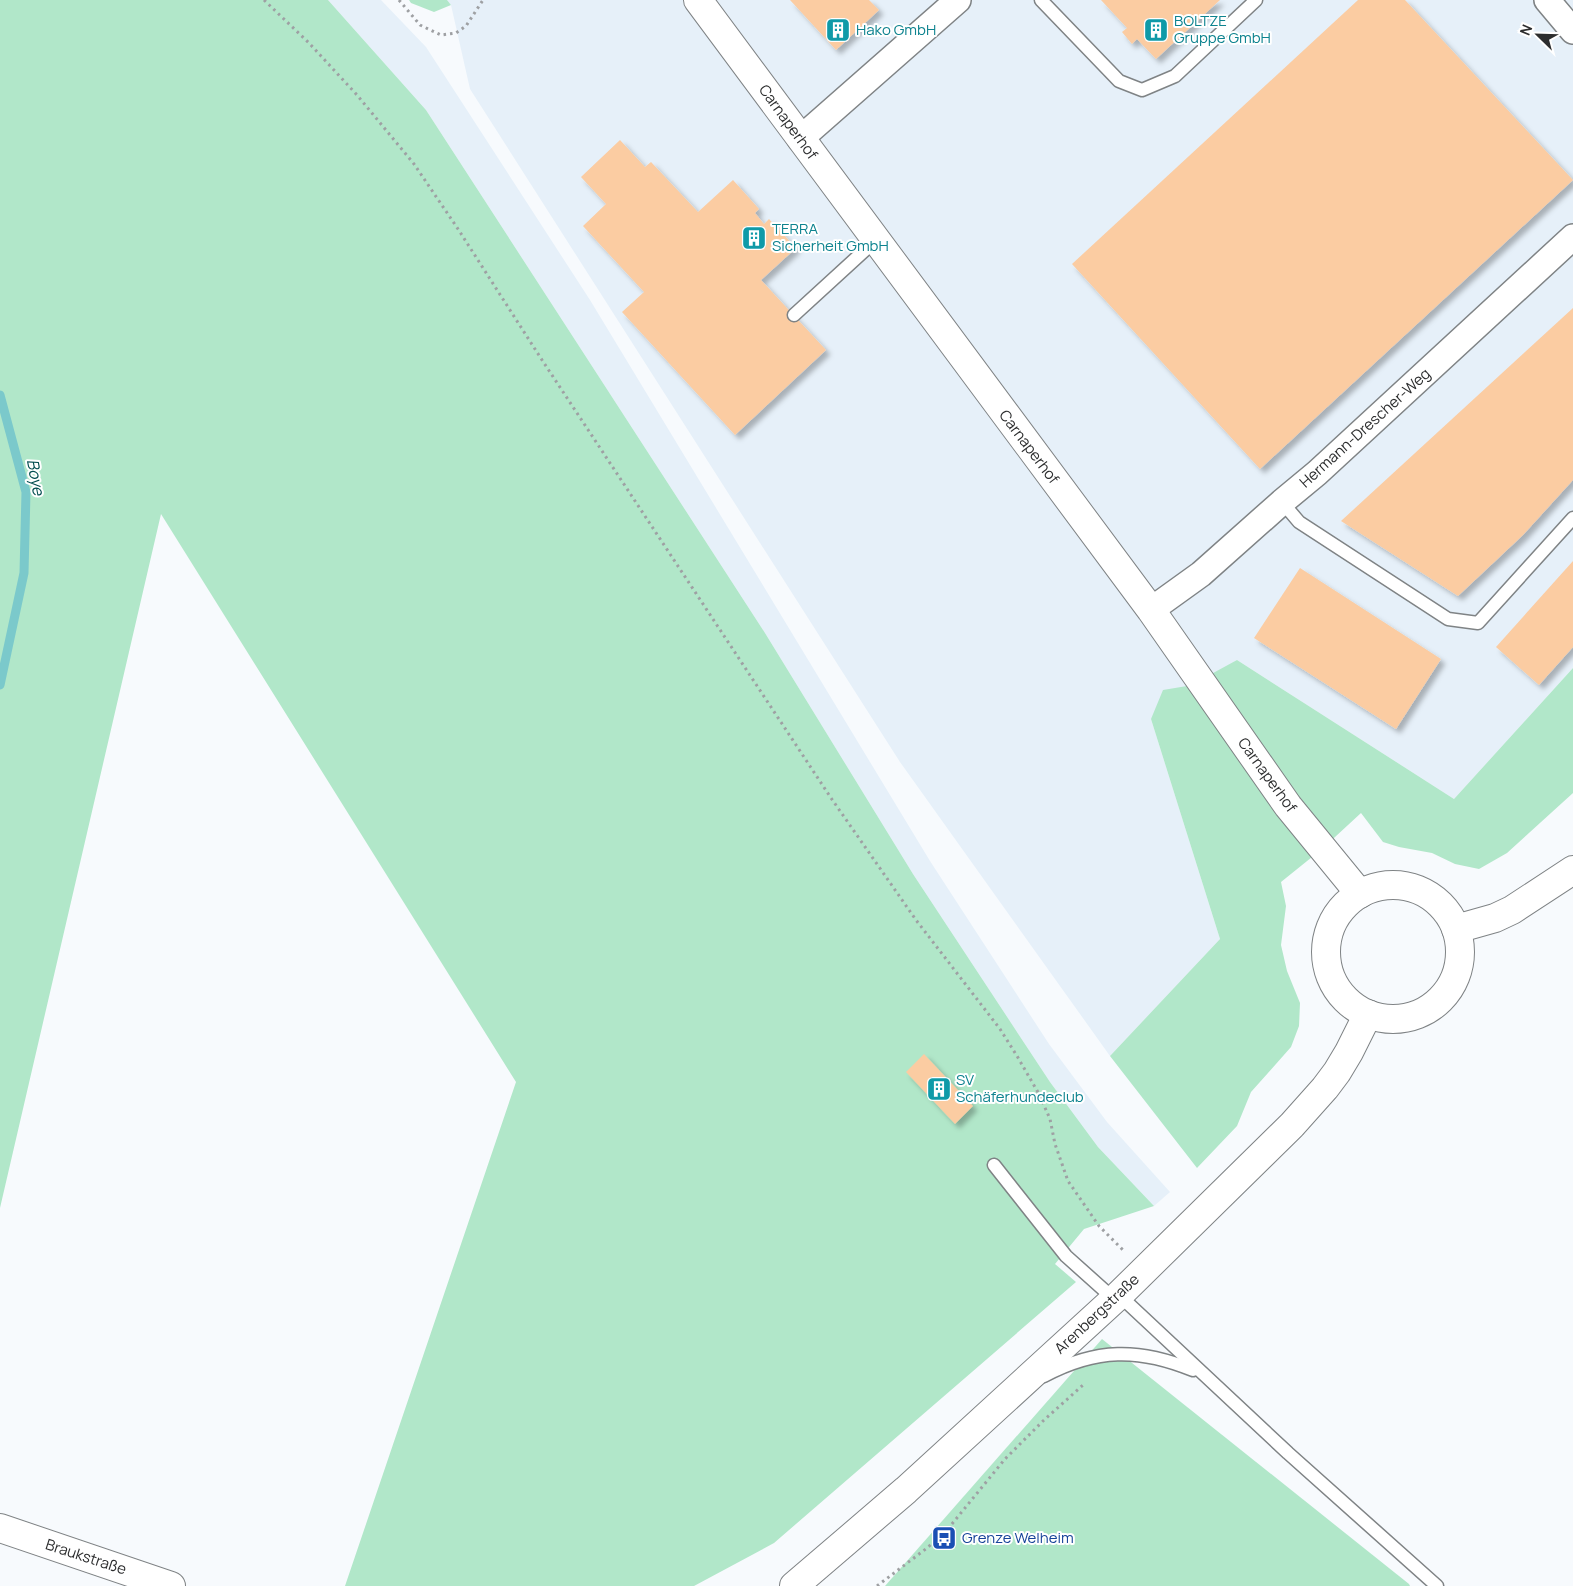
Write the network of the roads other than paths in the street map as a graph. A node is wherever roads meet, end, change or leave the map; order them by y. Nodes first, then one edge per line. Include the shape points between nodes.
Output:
1 (698, 0) edge
2 (958, 0) edge
3 (1041, 0) edge
4 (1256, 0) edge
5 (1546, 0) edge
6 (1573, 31) edge
7 (800, 139) junction
8 (1573, 237) edge
9 (876, 240) junction
10 (794, 315) dead end
11 (1282, 502) junction
12 (1573, 518) edge
13 (1151, 610) junction
14 (1573, 870) edge
15 (1360, 894) junction
16 (1456, 929) junction
17 (1368, 1014) junction
18 (994, 1165) dead end
19 (1116, 1297) junction
20 (1200, 1372) junction
21 (1008, 1396) junction
22 (0, 1528) edge
23 (171, 1586) edge
24 (794, 1586) edge
25 (1437, 1586) edge

1 - 7 main road, Carnaperhof
2 - 7 street
3 - 4 lane via 1118,80 1142,90 1176,76
5 - 6 street
7 - 9 main road, Carnaperhof
8 - 11 street, Hermann-Drescher-Weg via 1317,474
9 - 10 lane
9 - 13 main road, Carnaperhof
11 - 12 lane via 1299,522 1448,619 1478,623
11 - 13 street, Hermann-Drescher-Weg via 1201,574
13 - 15 main road, Carnaperhof via 1288,806
14 - 16 main road via 1512,910
15 - 16 main road via 1382,886 1416,889 1436,901 1452,919
15 - 17 main road via 1341,910 1334,921 1329,932 1327,957 1339,992
16 - 17 main road via 1458,967 1441,999 1431,1008 1406,1018
17 - 19 main road, Arenbergstraße via 1337,1072 1310,1106
18 - 19 lane via 1066,1256
19 - 20 lane
19 - 21 main road, Arenbergstraße
20 - 21 lane via 1174,1362 1135,1354 1097,1357 1054,1371
20 - 25 lane
21 - 24 main road, Arenbergstraße
22 - 23 main road, Braukstraße

